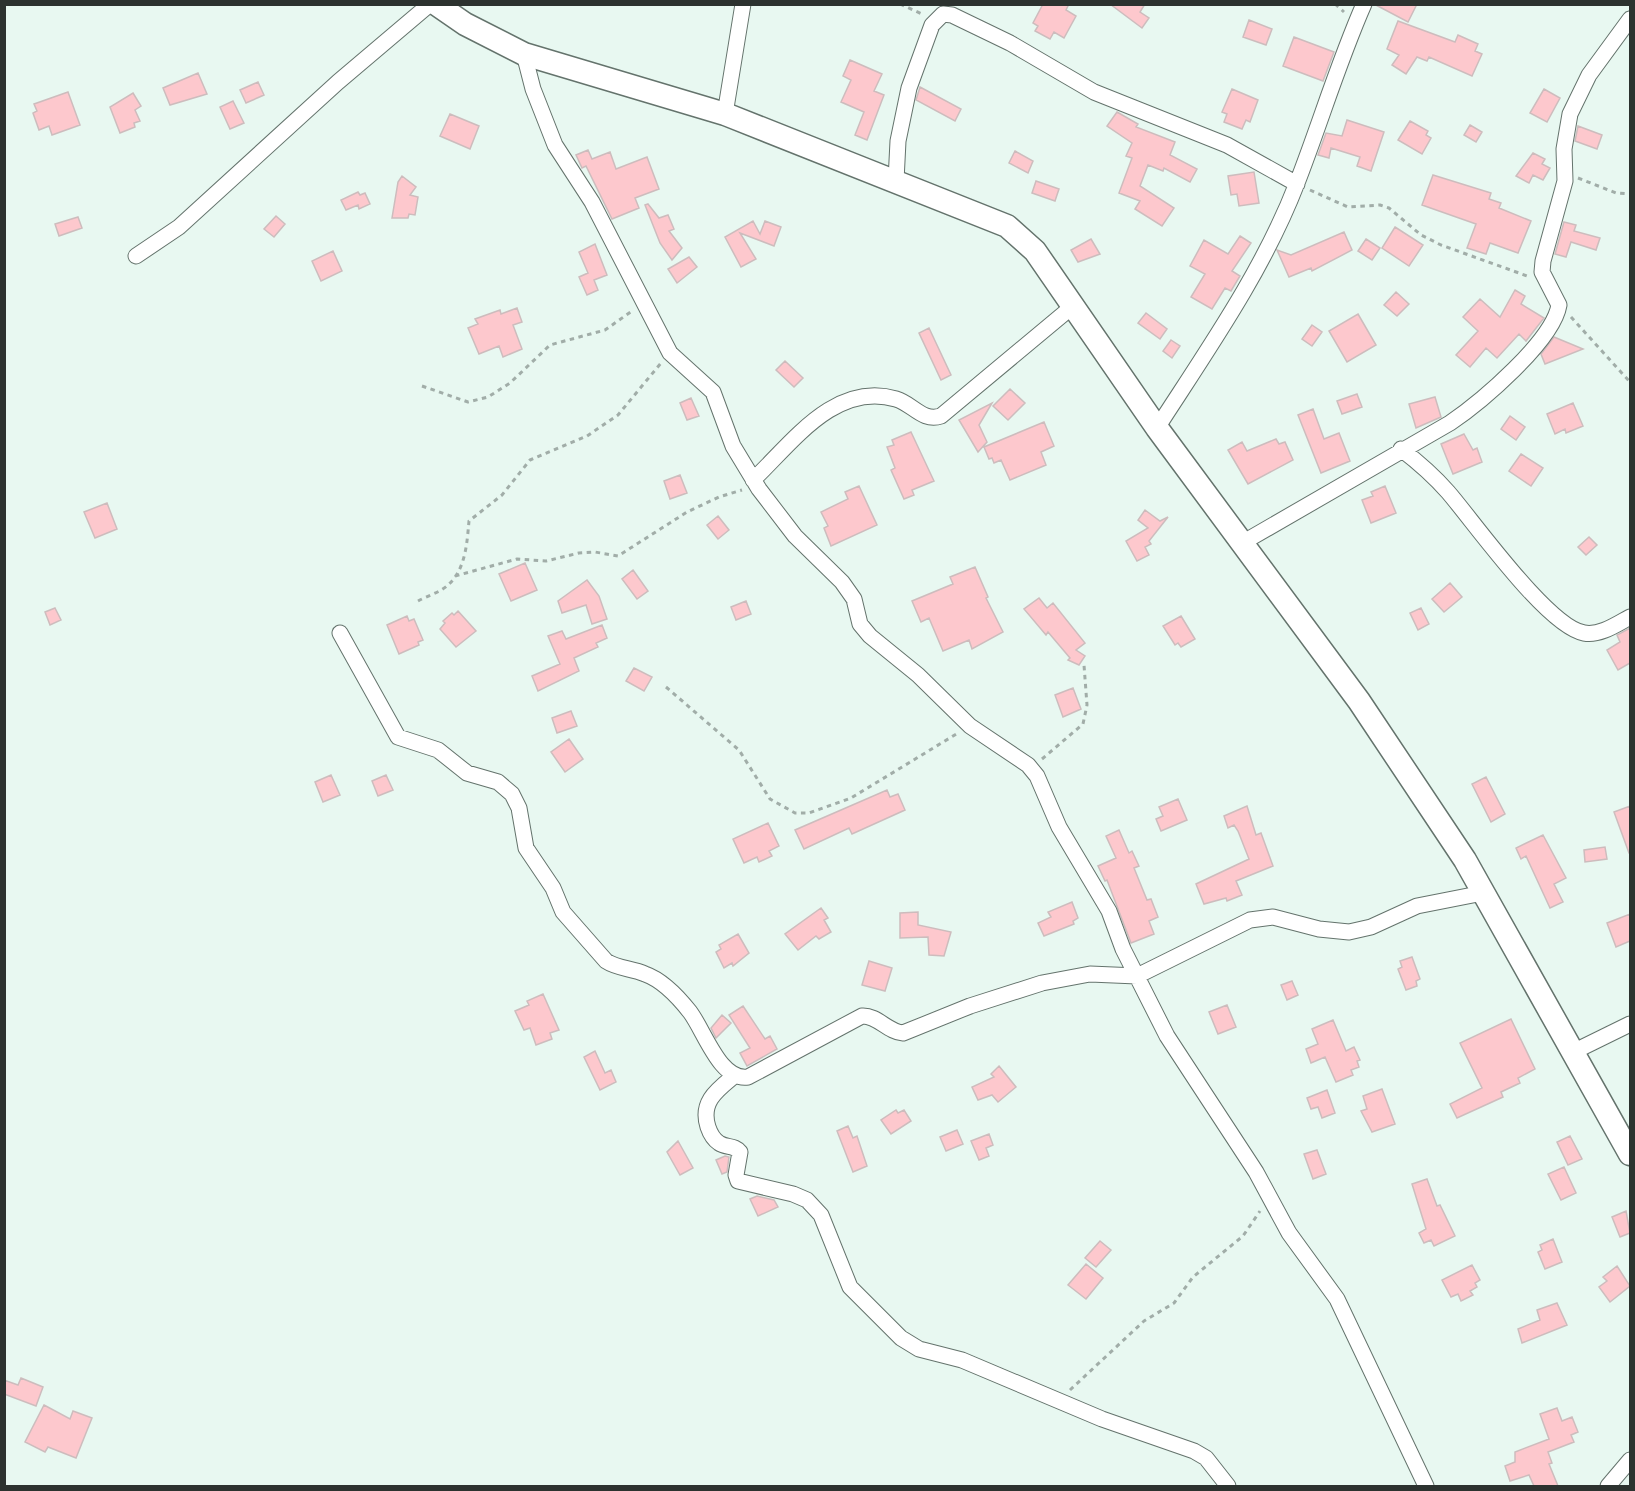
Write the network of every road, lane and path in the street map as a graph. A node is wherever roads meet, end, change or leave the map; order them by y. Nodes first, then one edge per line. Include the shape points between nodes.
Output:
1 (430, 4) edge
2 (435, 4) edge
3 (742, 4) edge
4 (900, 4) edge
5 (1364, 4) edge
6 (938, 17) junction
7 (1630, 19) edge
8 (524, 54) junction
9 (725, 114) junction
10 (1564, 169) junction
11 (896, 181) junction
12 (1297, 183) junction
13 (1630, 194) edge
14 (136, 256) dead end
15 (1546, 281) junction
16 (643, 303) junction
17 (1559, 305) junction
18 (1073, 306) junction
19 (670, 353) junction
20 (1630, 382) edge
21 (422, 386) dead end
22 (1157, 428) junction
23 (1401, 449) junction
24 (756, 485) junction
25 (1242, 543) junction
26 (454, 576) junction
27 (418, 601) dead end
28 (1630, 617) edge
29 (340, 633) dead end
30 (1084, 665) dead end
31 (666, 687) dead end
32 (970, 726) junction
33 (1033, 769) junction
34 (1483, 894) junction
35 (1137, 976) junction
36 (1630, 1024) edge
37 (1573, 1052) junction
38 (734, 1076) junction
39 (1630, 1154) edge
40 (1269, 1197) junction
41 (1057, 1400) junction
42 (1630, 1460) edge
43 (1228, 1486) edge
44 (1426, 1486) edge
45 (1608, 1486) edge

1 - 14 street via 179,227
2 - 8 main road
3 - 9 street
4 - 6 path
5 - 12 street
6 - 11 street via 909,88 898,141
6 - 12 street via 952,15 962,19 1094,92 1227,145
7 - 10 street via 1589,75 1570,114
8 - 9 main road
8 - 16 street via 555,145 592,202
9 - 11 main road
10 - 13 path via 1600,188
10 - 15 street via 1545,248 1542,272
11 - 18 main road via 1007,226 1035,251
12 - 15 path via 1336,204 1389,208 1421,235 1441,245
12 - 22 street via 1248,287
15 - 17 street
16 - 19 street
16 - 21 path via 605,330 550,345 510,383 488,397 468,402
17 - 20 path
17 - 23 street via 1552,324 1538,342 1479,404
18 - 22 main road
18 - 24 street via 941,416 925,416 902,401 880,394 839,402 819,417
19 - 24 street via 713,393 733,446
19 - 26 path via 618,415 587,436 530,460 502,495 476,513 469,521 466,548
22 - 25 main road
23 - 25 street
23 - 28 street via 1447,490 1506,562 1569,627 1584,633 1600,632
24 - 26 path via 719,496 687,512 618,556 595,552 546,561 517,560
24 - 32 street via 795,536 842,582 854,599 860,624 870,636 918,675
25 - 34 main road via 1359,702 1465,860
26 - 27 path via 448,585
29 - 38 street via 398,737 438,750 467,773 498,782 512,794 519,808 526,848 553,888 563,912 606,961 648,974 674,994 691,1013 727,1072
30 - 33 path via 1087,705 1083,724
31 - 32 path via 740,750 770,798 795,813 809,813 851,798
32 - 33 street
33 - 35 street via 1059,827 1109,911
34 - 35 street via 1417,906 1371,927 1349,932 1273,917 1250,920
34 - 37 main road
35 - 38 street via 1090,974 1041,983 903,1033 862,1016 748,1077
35 - 40 street via 1167,1036
36 - 37 street
37 - 39 main road
38 - 41 street via 713,1094 705,1118 710,1134 719,1143 740,1152 738,1181 794,1194 813,1206 821,1215 850,1287 901,1338
40 - 41 path via 1243,1236 1193,1277 1174,1303 1144,1321
40 - 44 street via 1289,1233 1337,1299
41 - 43 street via 1194,1451 1206,1458
42 - 45 street

